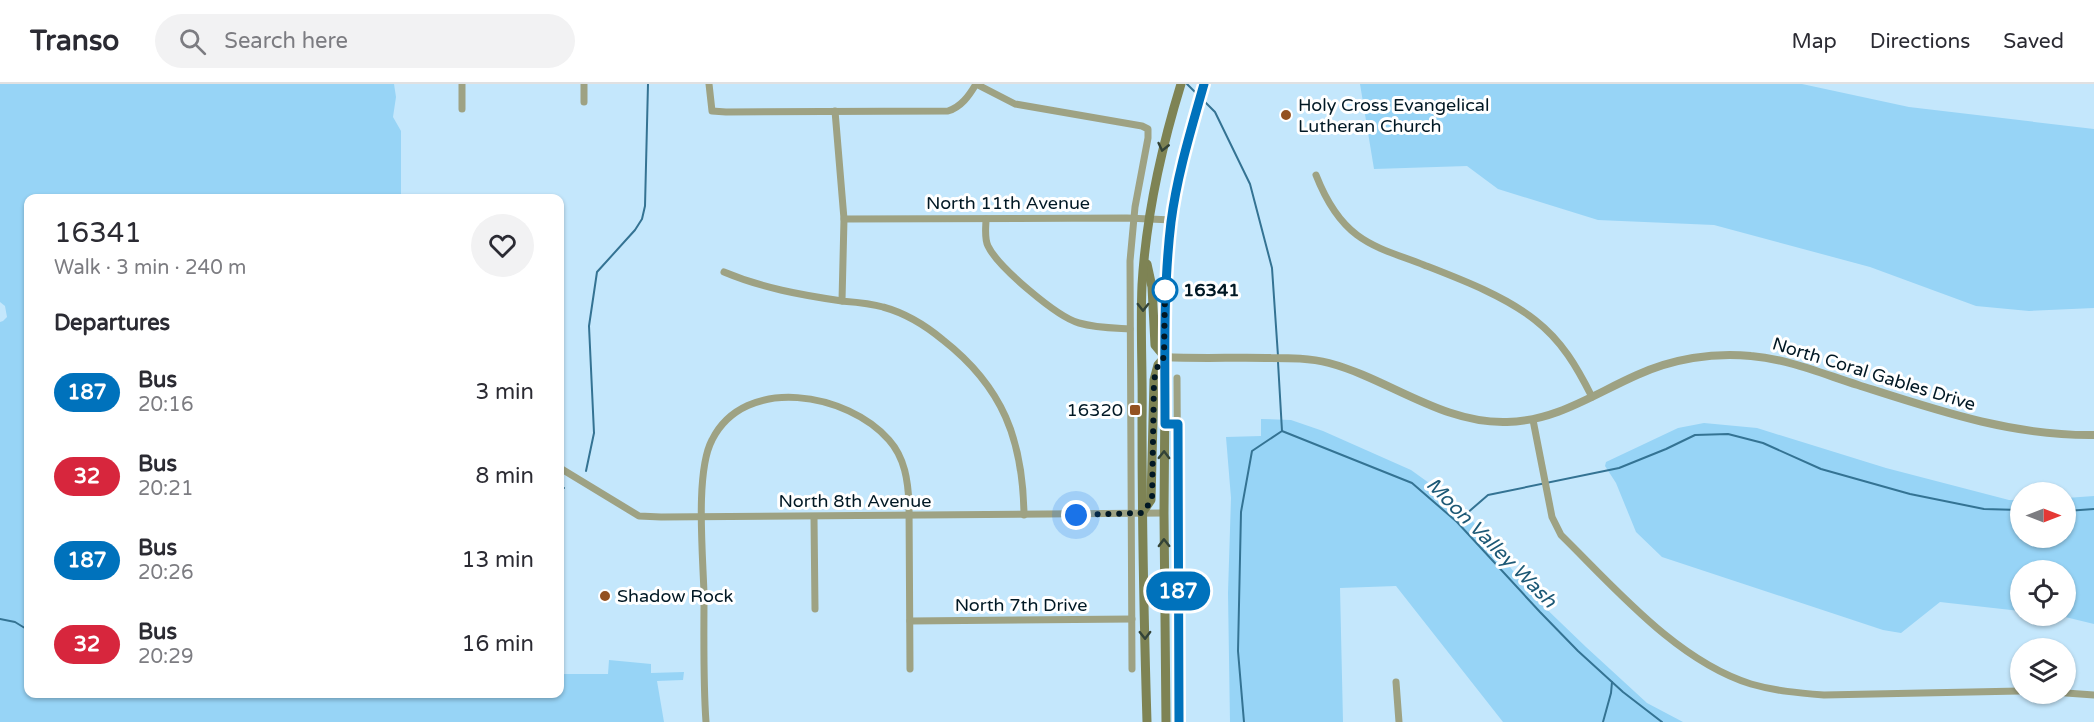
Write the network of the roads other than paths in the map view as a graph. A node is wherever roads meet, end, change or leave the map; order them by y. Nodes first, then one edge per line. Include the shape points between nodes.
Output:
1 (462, 84) edge
2 (584, 84) edge
3 (709, 84) edge
4 (976, 84) edge
5 (1204, 84) edge
6 (1180, 87) edge
7 (584, 102) dead end
8 (462, 109) dead end
9 (835, 111) junction
10 (1316, 175) dead end
11 (1134, 218) junction
12 (1149, 218) junction
13 (844, 219) junction
14 (986, 219) junction
15 (1172, 220) junction
16 (1145, 256) junction
17 (724, 272) dead end
18 (842, 301) junction
19 (1130, 329) junction
20 (1164, 357) junction
21 (1177, 378) dead end
22 (1592, 397) junction
23 (1533, 420) junction
24 (1165, 424) junction
25 (1178, 424) junction
26 (2094, 435) edge
27 (564, 470) edge
28 (1142, 513) junction
29 (1164, 513) junction
30 (1131, 514) junction
31 (1024, 515) junction
32 (909, 516) junction
33 (702, 517) junction
34 (814, 517) junction
35 (814, 609) dead end
36 (1132, 620) junction
37 (910, 621) junction
38 (910, 669) dead end
39 (1132, 669) dead end
40 (1396, 682) dead end
41 (2010, 691) edge
42 (2076, 694) edge
43 (2094, 695) edge
44 (706, 722) edge
45 (1147, 722) edge
46 (1166, 722) edge
47 (1179, 722) edge
48 (1399, 722) edge

1 - 8 street
2 - 7 street
3 - 9 street via 712,111
4 - 9 street via 967,98 948,111
4 - 11 street via 1015,104 1148,129
5 - 15 main road via 1186,144
6 -> 12 main road
9 - 13 street
10 - 22 street via 1331,206 1357,235 1462,280 1535,320 1559,342
11 - 12 street, North 11th Avenue
11 - 14 street, North 11th Avenue
11 - 19 street
12 - 15 street, North 11th Avenue
12 - 16 main road
13 - 14 street, North 11th Avenue
13 - 18 street
14 - 19 street via 987,244 992,251 1054,310 1077,323
15 - 20 main road
16 - 20 main road via 1152,287 1155,345
16 -> 28 main road
17 - 18 street via 794,294
18 - 31 street via 882,306 917,321 974,369 1006,416 1023,482
19 - 30 street
20 - 23 street, North Coral Gables Drive via 1327,362 1453,414 1494,422
20 - 24 main road
20 - 28 main road via 1154,380 1152,500
21 - 25 street
22 - 23 street, North Coral Gables Drive
22 - 26 street, North Coral Gables Drive via 1666,364 1723,355 1751,356 1791,364 1971,421 2037,433
23 - 41 street via 1552,517 1560,535 1662,633 1706,665 1750,684 1795,693
24 - 25 street
29 -> 24 main road
25 - 47 street
27 - 33 street, North 8th Avenue via 639,516
28 - 29 street, North 8th Avenue
28 - 30 street, North 8th Avenue
28 -> 45 main road
46 -> 29 main road
30 - 31 street, North 8th Avenue
30 - 36 street
31 - 32 street, North 8th Avenue
32 - 33 street via 909,483 890,441 852,412 806,398 783,397 746,405 720,427 705,457
32 - 34 street, North 8th Avenue
32 - 37 street
33 - 34 street, North 8th Avenue
33 - 44 street
34 - 35 street
36 - 37 street, North 7th Drive
36 - 39 street
37 - 38 street
40 - 48 street
42 - 43 street

